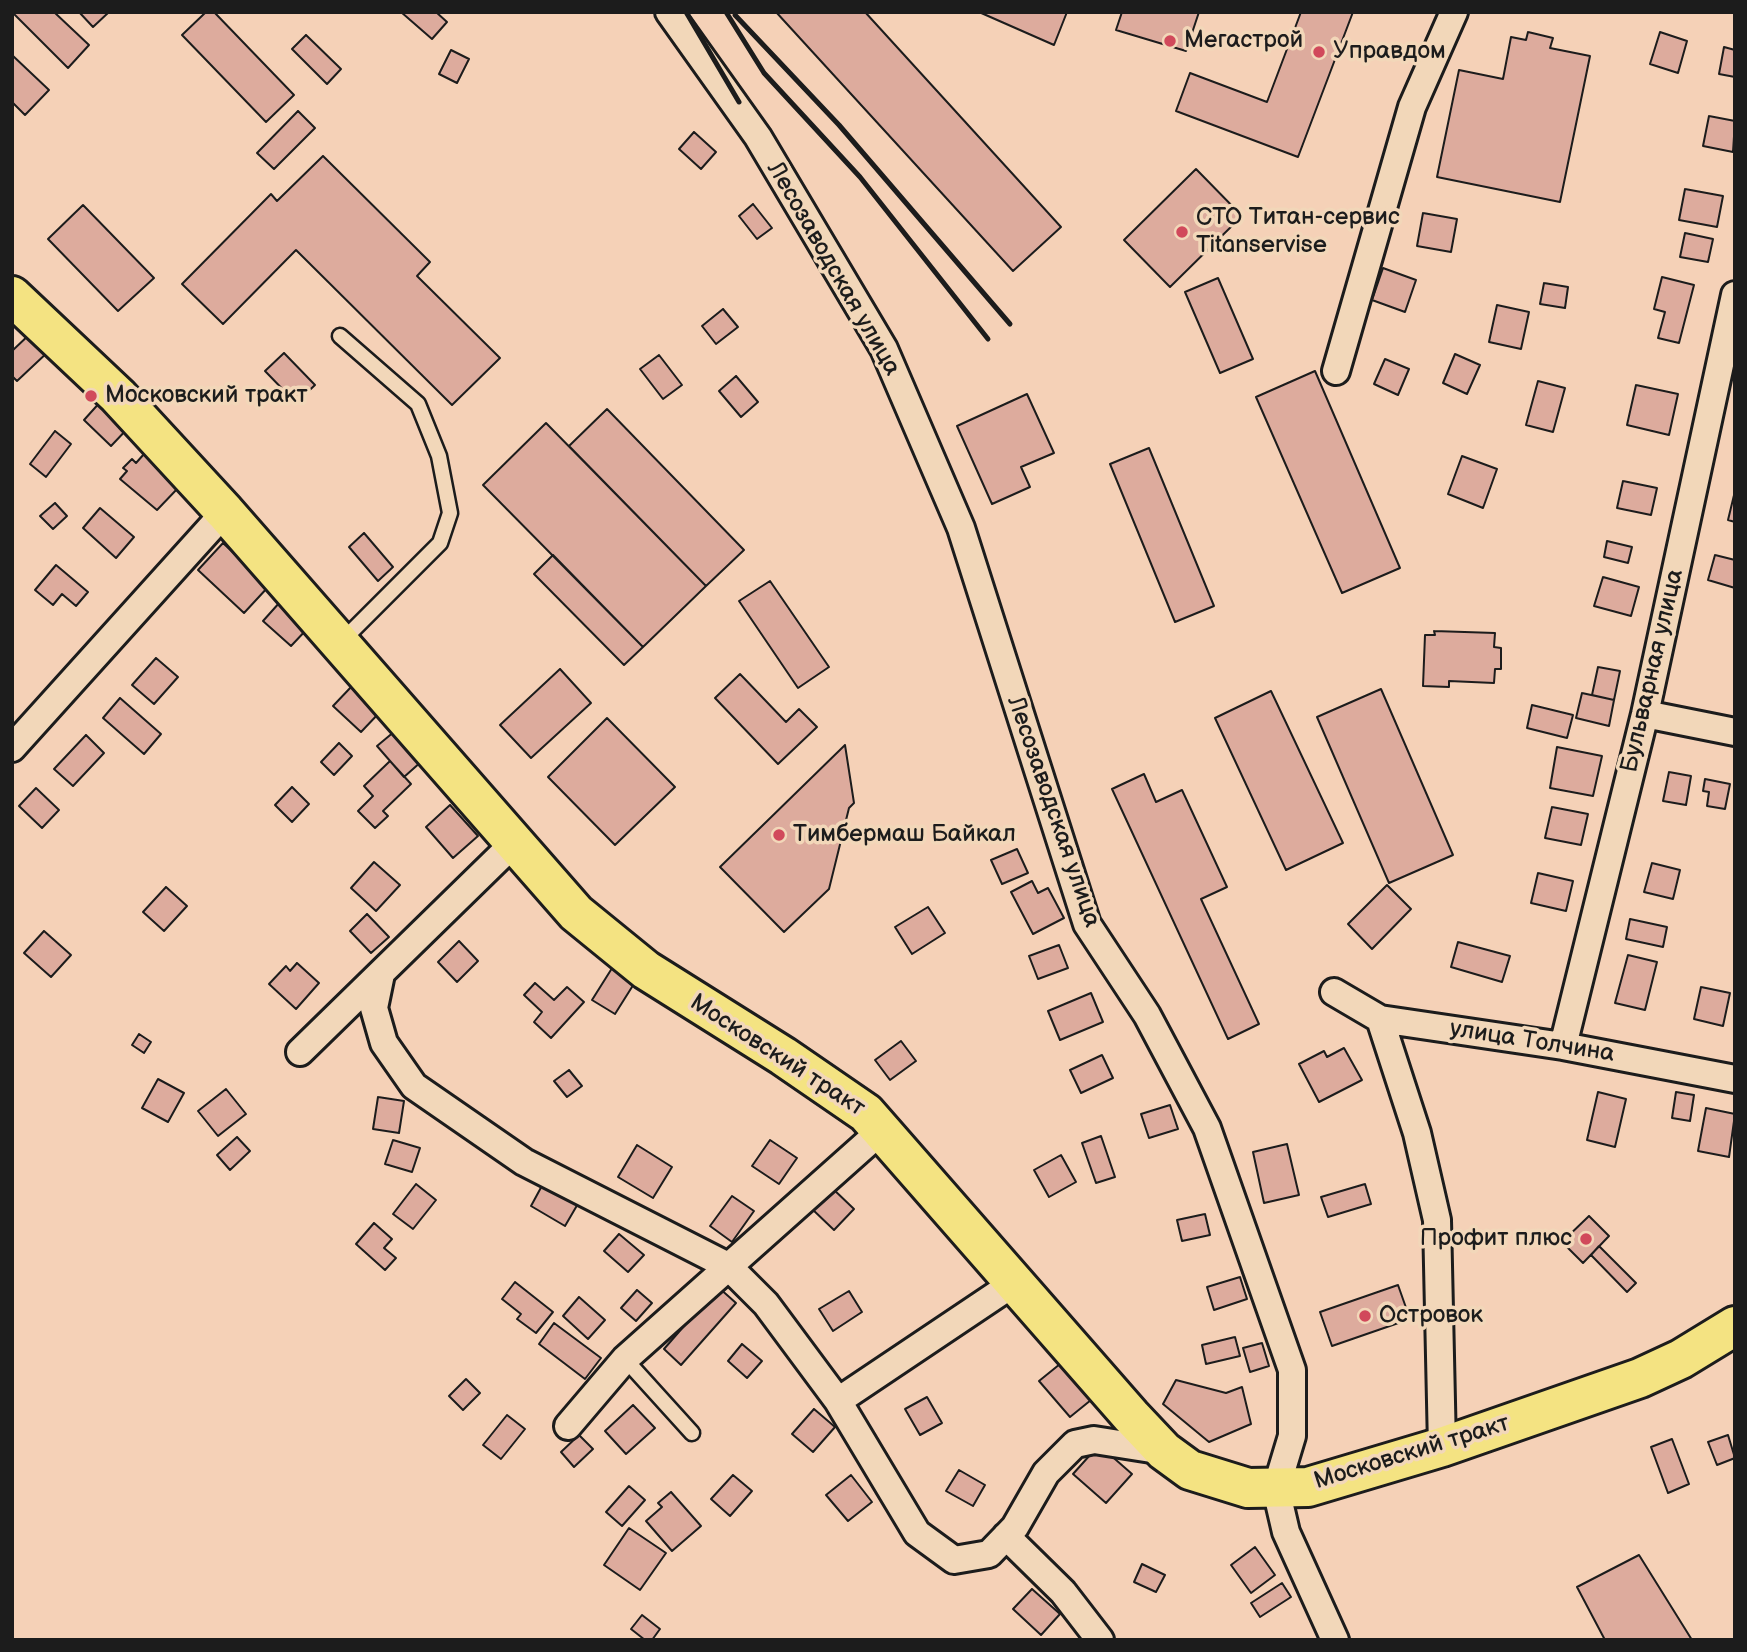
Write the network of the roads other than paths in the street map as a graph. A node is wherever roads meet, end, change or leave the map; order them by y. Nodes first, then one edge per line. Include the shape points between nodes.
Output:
1 (668, 12) edge
2 (1454, 12) edge
3 (1735, 295) edge
4 (12, 296) edge
5 (340, 336) dead end
6 (1336, 371) dead end
7 (1727, 373) edge
8 (225, 512) junction
9 (339, 643) junction
10 (1645, 714) junction
11 (1735, 732) edge
12 (12, 748) edge
13 (514, 843) junction
14 (381, 974) junction
15 (1334, 992) dead end
16 (1380, 1019) junction
17 (1563, 1046) junction
18 (300, 1052) dead end
19 (1735, 1079) edge
20 (883, 1129) junction
21 (729, 1266) junction
22 (1014, 1283) junction
23 (1735, 1326) edge
24 (625, 1359) junction
25 (838, 1401) junction
26 (568, 1426) dead end
27 (692, 1433) dead end
28 (1442, 1447) junction
29 (1164, 1451) junction
30 (1276, 1489) junction
31 (1006, 1536) junction
32 (1100, 1640) edge
33 (1334, 1640) edge

1 - 30 street, Лесозаводская улица via 758,137 884,349 961,528 1087,924 1147,1014 1207,1128 1292,1370 1292,1436
2 - 6 street via 1412,107
3 - 7 street, Бульварная улица
4 - 8 main road, Московский тракт via 118,397
5 - 9 lane via 418,404 439,456 450,513 440,543
7 - 10 street, Бульварная улица
8 - 9 main road, Московский тракт
8 - 12 street
9 - 13 main road, Московский тракт
10 - 11 street
10 - 17 street, Бульварная улица
13 - 14 street
13 - 20 main road, Московский тракт via 576,913 646,971 783,1056
14 - 18 street
14 - 21 street via 374,1008 384,1043 414,1086 524,1161
15 - 16 street, улица Толчина
16 - 17 street, улица Толчина
16 - 28 street via 1417,1133 1437,1220
17 - 19 street, улица Толчина
20 - 21 street
20 - 22 main road, Московский тракт
21 - 24 street
21 - 25 street via 766,1304
22 - 25 street
22 - 29 main road, Московский тракт
23 - 28 main road, Московский тракт via 1640,1378
24 - 26 street
24 - 27 lane
25 - 31 street via 917,1533 954,1560 989,1554
28 - 30 main road, Московский тракт via 1308,1487
29 - 30 main road, Московский тракт via 1190,1470 1220,1482
29 - 31 street via 1094,1440 1075,1444 1046,1473
30 - 33 street, Лесозаводская улица via 1286,1532
31 - 32 street via 1063,1592

